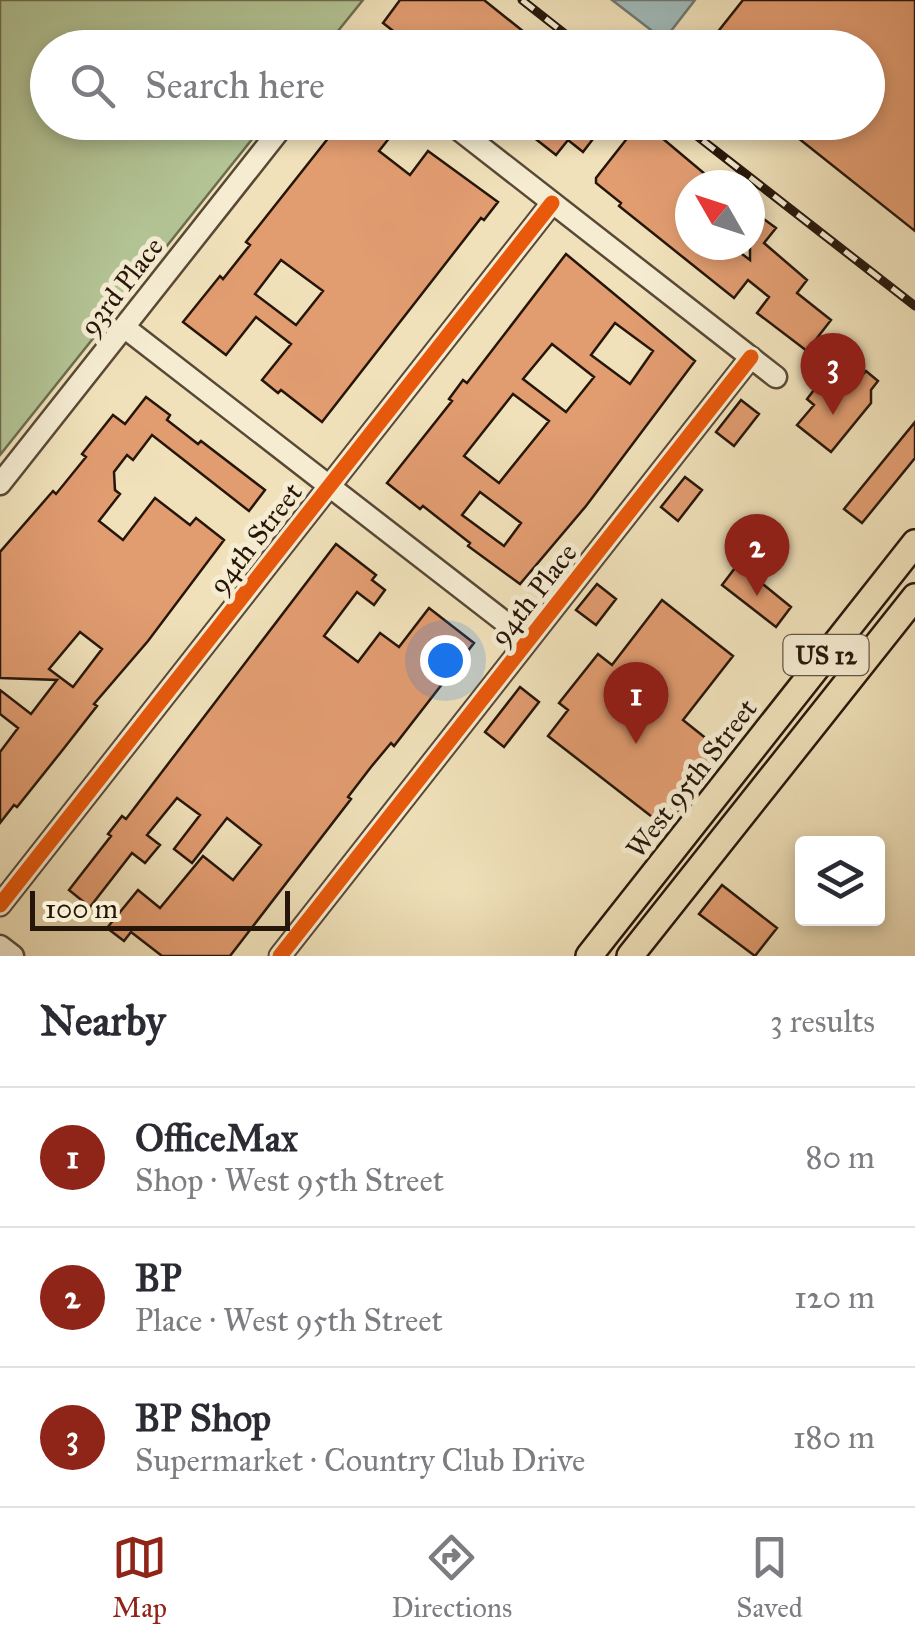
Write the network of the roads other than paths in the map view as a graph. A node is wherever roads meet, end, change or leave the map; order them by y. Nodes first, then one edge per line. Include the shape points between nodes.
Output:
1 (272, 140) edge
2 (472, 140) edge
3 (552, 202) junction
4 (124, 327) junction
5 (751, 357) junction
6 (776, 377) dead end
7 (0, 484) edge
8 (328, 485) junction
9 (915, 543) edge
10 (915, 597) edge
11 (528, 640) junction
12 (0, 905) edge
13 (0, 946) edge
14 (592, 955) edge
15 (13, 956) edge
16 (280, 956) edge
17 (630, 956) edge

1 - 4 street, 93rd Place
2 - 3 street
3 - 5 street
3 - 8 street, 94th Street
4 - 7 street, 93rd Place
4 - 8 street
5 - 6 street
5 - 11 street, 94th Place
8 - 11 street
8 - 12 street, 94th Street
9 - 14 main road, West 95th Street / US 12
10 - 17 main road, US 12
11 - 16 street, 94th Place
13 - 15 street

